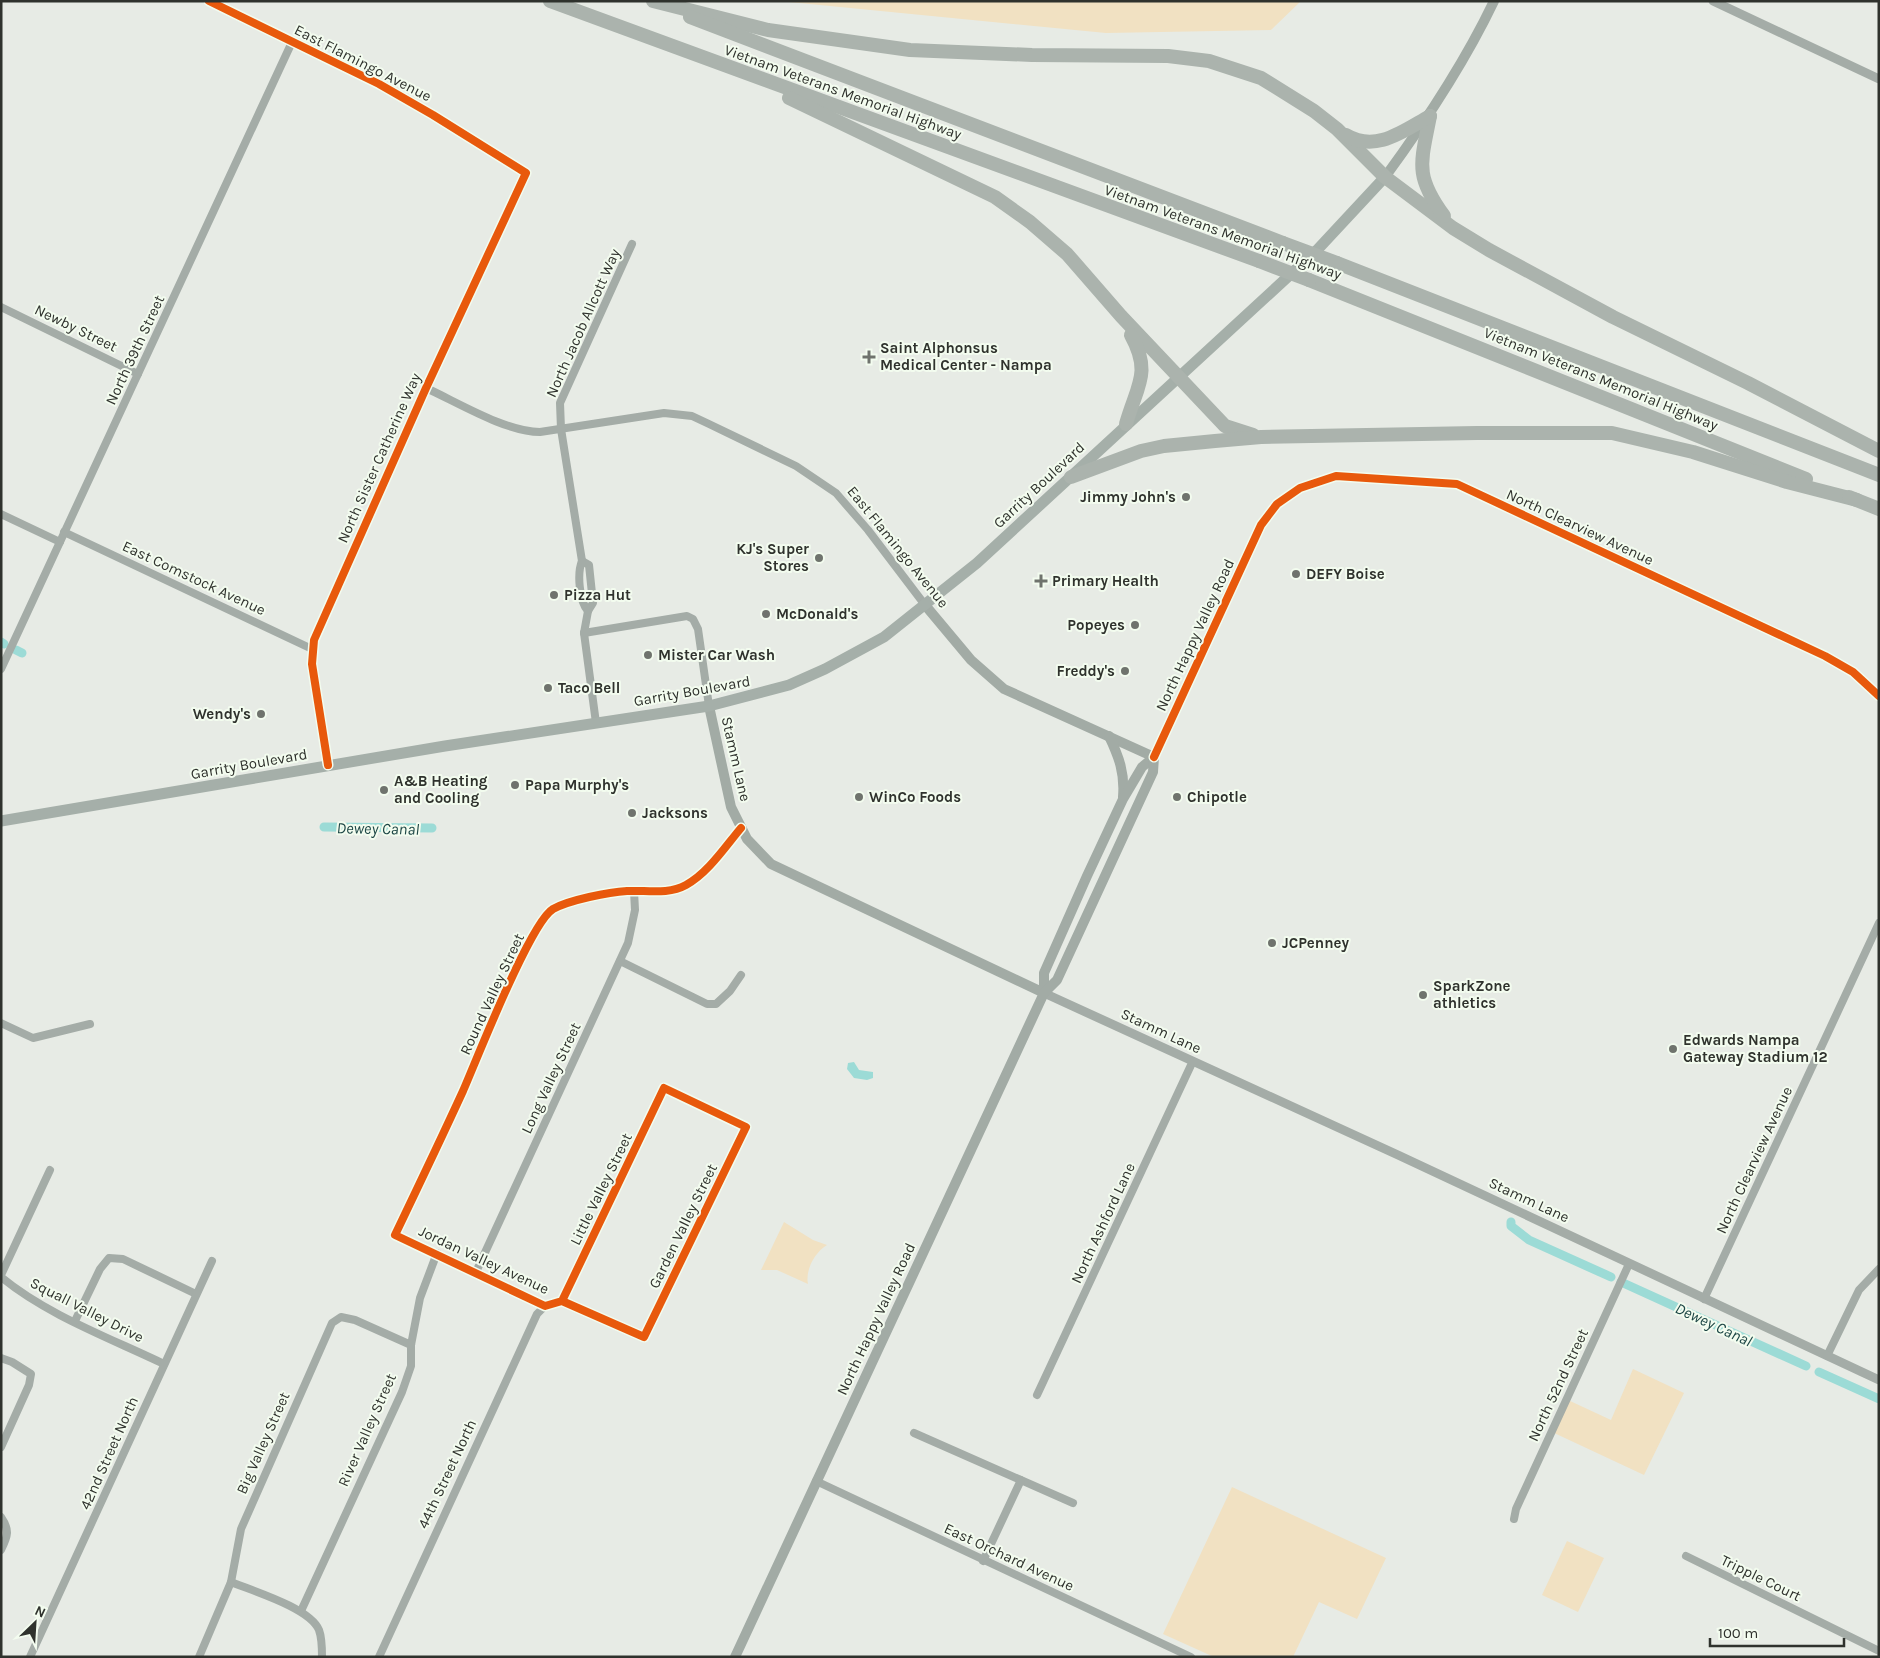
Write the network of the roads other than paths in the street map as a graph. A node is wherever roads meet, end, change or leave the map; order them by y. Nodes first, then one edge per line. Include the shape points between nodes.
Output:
1 (209, 1) edge
2 (550, 1) edge
3 (648, 1) edge
4 (653, 1) edge
5 (1494, 1) edge
6 (1713, 1) edge
7 (292, 42) junction
8 (712, 62) junction
9 (1879, 80) edge
10 (1430, 116) junction
11 (1337, 129) junction
12 (526, 173) joint
13 (1385, 177) junction
14 (1452, 228) junction
15 (632, 244) dead end
16 (1, 307) edge
17 (1121, 316) junction
18 (138, 374) junction
19 (1179, 377) junction
20 (426, 388) junction
21 (1126, 424) junction
22 (560, 429) junction
23 (1261, 437) junction
24 (1879, 452) edge
25 (1879, 475) edge
26 (1071, 477) junction
27 (1857, 500) junction
28 (1879, 509) edge
29 (1, 514) edge
30 (1261, 526) joint
31 (64, 532) junction
32 (60, 542) junction
33 (925, 605) junction
34 (584, 633) junction
35 (312, 649) junction
36 (1, 669) edge
37 (1879, 696) edge
38 (709, 706) junction
39 (596, 723) junction
40 (1109, 736) junction
41 (1154, 757) junction
42 (328, 766) junction
43 (1123, 799) junction
44 (1, 822) edge
45 (741, 828) junction
46 (634, 891) junction
47 (1879, 923) edge
48 (620, 961) junction
49 (741, 975) dead end
50 (1044, 994) junction
51 (1, 1023) edge
52 (90, 1024) dead end
53 (1192, 1063) junction
54 (746, 1127) joint
55 (50, 1170) dead end
56 (395, 1235) joint
57 (437, 1253) junction
58 (212, 1260) dead end
59 (1629, 1264) junction
60 (1879, 1269) edge
61 (476, 1272) junction
62 (1, 1276) edge
63 (196, 1294) junction
64 (1704, 1299) junction
65 (562, 1301) junction
66 (545, 1306) junction
67 (75, 1321) junction
68 (644, 1337) joint
69 (411, 1345) junction
70 (1826, 1356) junction
71 (1, 1358) edge
72 (164, 1364) junction
73 (1879, 1380) edge
74 (1038, 1395) dead end
75 (914, 1433) dead end
76 (1, 1447) edge
77 (1021, 1480) junction
78 (816, 1481) junction
79 (1073, 1503) dead end
80 (1, 1517) edge
81 (1514, 1519) dead end
82 (1, 1550) edge
83 (1686, 1556) dead end
84 (983, 1561) junction
85 (231, 1582) junction
86 (301, 1611) junction
87 (1879, 1651) edge
88 (30, 1657) edge
89 (200, 1657) edge
90 (322, 1657) edge
91 (379, 1657) edge
92 (735, 1657) edge
93 (1192, 1657) edge

1 - 7 street, East Flamingo Avenue
2 - 8 highway, Vietnam Veterans Memorial Highway
3 - 25 highway, Vietnam Veterans Memorial Highway, bridge via 1337,263
4 - 11 highway via 768,30 910,50 1130,55 1210,61 1261,78 1300,101
5 - 10 main road via 1462,64
6 - 9 street
7 - 12 street, East Flamingo Avenue via 386,88
7 - 18 street, North 39th Street
8 - 17 highway via 995,197 1068,254
8 - 27 highway, Vietnam Veterans Memorial Highway, bridge via 1309,280
10 - 11 highway via 1387,140 1376,142 1352,139
10 - 13 main road
10 - 14 highway via 1422,154 1422,176 1428,194
11 - 13 highway
12 - 20 street, North Sister Catherine Way
13 - 14 highway
13 - 19 main road, Garrity Boulevard via 1318,249
14 - 24 highway via 1588,304
15 - 22 street, North Jacob Allcott Way via 560,403
16 - 18 street, Newby Street
17 - 19 highway
17 - 21 highway via 1142,354 1143,370
18 - 31 street, North 39th Street
19 - 21 main road, Garrity Boulevard
19 - 23 highway via 1226,426
20 - 22 street, East Flamingo Avenue via 512,428 527,432
20 - 35 street, North Sister Catherine Way via 319,625
21 - 26 main road, Garrity Boulevard
22 - 33 street, East Flamingo Avenue via 664,413 692,416 710,424 796,466 836,493
22 - 34 street, North Jacob Allcott Way via 582,561 579,568 583,606 588,611
23 - 26 highway via 1164,446 1141,451
23 - 27 highway via 1612,434 1693,452 1786,482
26 - 33 main road, Garrity Boulevard via 977,564
27 - 28 highway, Vietnam Veterans Memorial Highway
29 - 32 street
30 - 37 street, North Clearview Avenue via 1277,504 1300,488 1336,476 1457,484 1829,658 1853,672
30 - 41 street, North Happy Valley Road
31 - 32 street, North 39th Street
31 - 35 street, East Comstock Avenue
32 - 36 street, North 39th Street
33 - 38 main road, Garrity Boulevard via 884,637 825,669 790,684
33 - 40 main road, East Flamingo Avenue via 971,660 1004,689
34 - 38 street, Stamm Lane via 687,616 693,619 698,629
34 - 39 street, North Jacob Allcott Way
35 - 42 street, North Sister Catherine Way
38 - 39 main road, Garrity Boulevard
38 - 45 main road, Stamm Lane via 731,807
39 - 42 main road, Garrity Boulevard
40 - 41 main road, East Flamingo Avenue
40 - 43 main road via 1123,766
41 - 43 main road, North Happy Valley Road via 1142,767
41 - 50 main road, North Happy Valley Road via 1153,772 1057,980
42 - 44 main road, Garrity Boulevard
43 - 50 main road, North Happy Valley Road via 1044,972
45 - 46 street, Round Valley Street via 699,876 685,886 669,891
45 - 50 main road, Stamm Lane via 771,864
46 - 48 street, Long Valley Street via 635,910 628,943
46 - 56 street, Round Valley Street via 568,903 552,910 543,920 521,958
47 - 64 street, North Clearview Avenue
48 - 49 street via 706,1004 716,1004
48 - 61 street, Long Valley Street
50 - 53 street, Stamm Lane
50 - 78 main road, North Happy Valley Road
51 - 52 street via 33,1038
53 - 59 street, Stamm Lane
53 - 74 street, North Ashford Lane
54 - 65 street, Little Valley Street via 664,1088
54 - 68 street, Garden Valley Street
55 - 62 street
56 - 57 street, Jordan Valley Avenue
57 - 61 street, Jordan Valley Avenue
57 - 69 street, River Valley Street via 420,1298
58 - 63 street, 42nd Street North
59 - 64 street, Stamm Lane
59 - 81 street, North 52nd Street
60 - 70 street via 1859,1290
61 - 66 street, Jordan Valley Avenue
62 - 67 street, Squall Valley Drive via 18,1291
63 - 67 street via 123,1259 109,1258 100,1269
63 - 72 street, 42nd Street North
64 - 70 street, Stamm Lane
65 - 66 street, Jordan Valley Avenue
65 - 68 street, Jordan Valley Avenue
66 - 91 street, 44th Street North via 537,1314
67 - 72 street, Squall Valley Drive
69 - 85 street, Big Valley Street via 355,1320 341,1317 332,1323 241,1529
69 - 86 street, River Valley Street via 411,1366 402,1392
70 - 73 street, Stamm Lane
71 - 76 street via 31,1374 30,1385
72 - 88 street, 42nd Street North
75 - 77 street
77 - 79 street
77 - 84 street
78 - 84 street, East Orchard Avenue
78 - 92 main road, North Happy Valley Road
80 - 82 street via 8,1526 8,1536
83 - 87 street, Tripple Court
84 - 93 street, East Orchard Avenue
85 - 86 street
85 - 89 street, Big Valley Street
86 - 90 street via 318,1628

